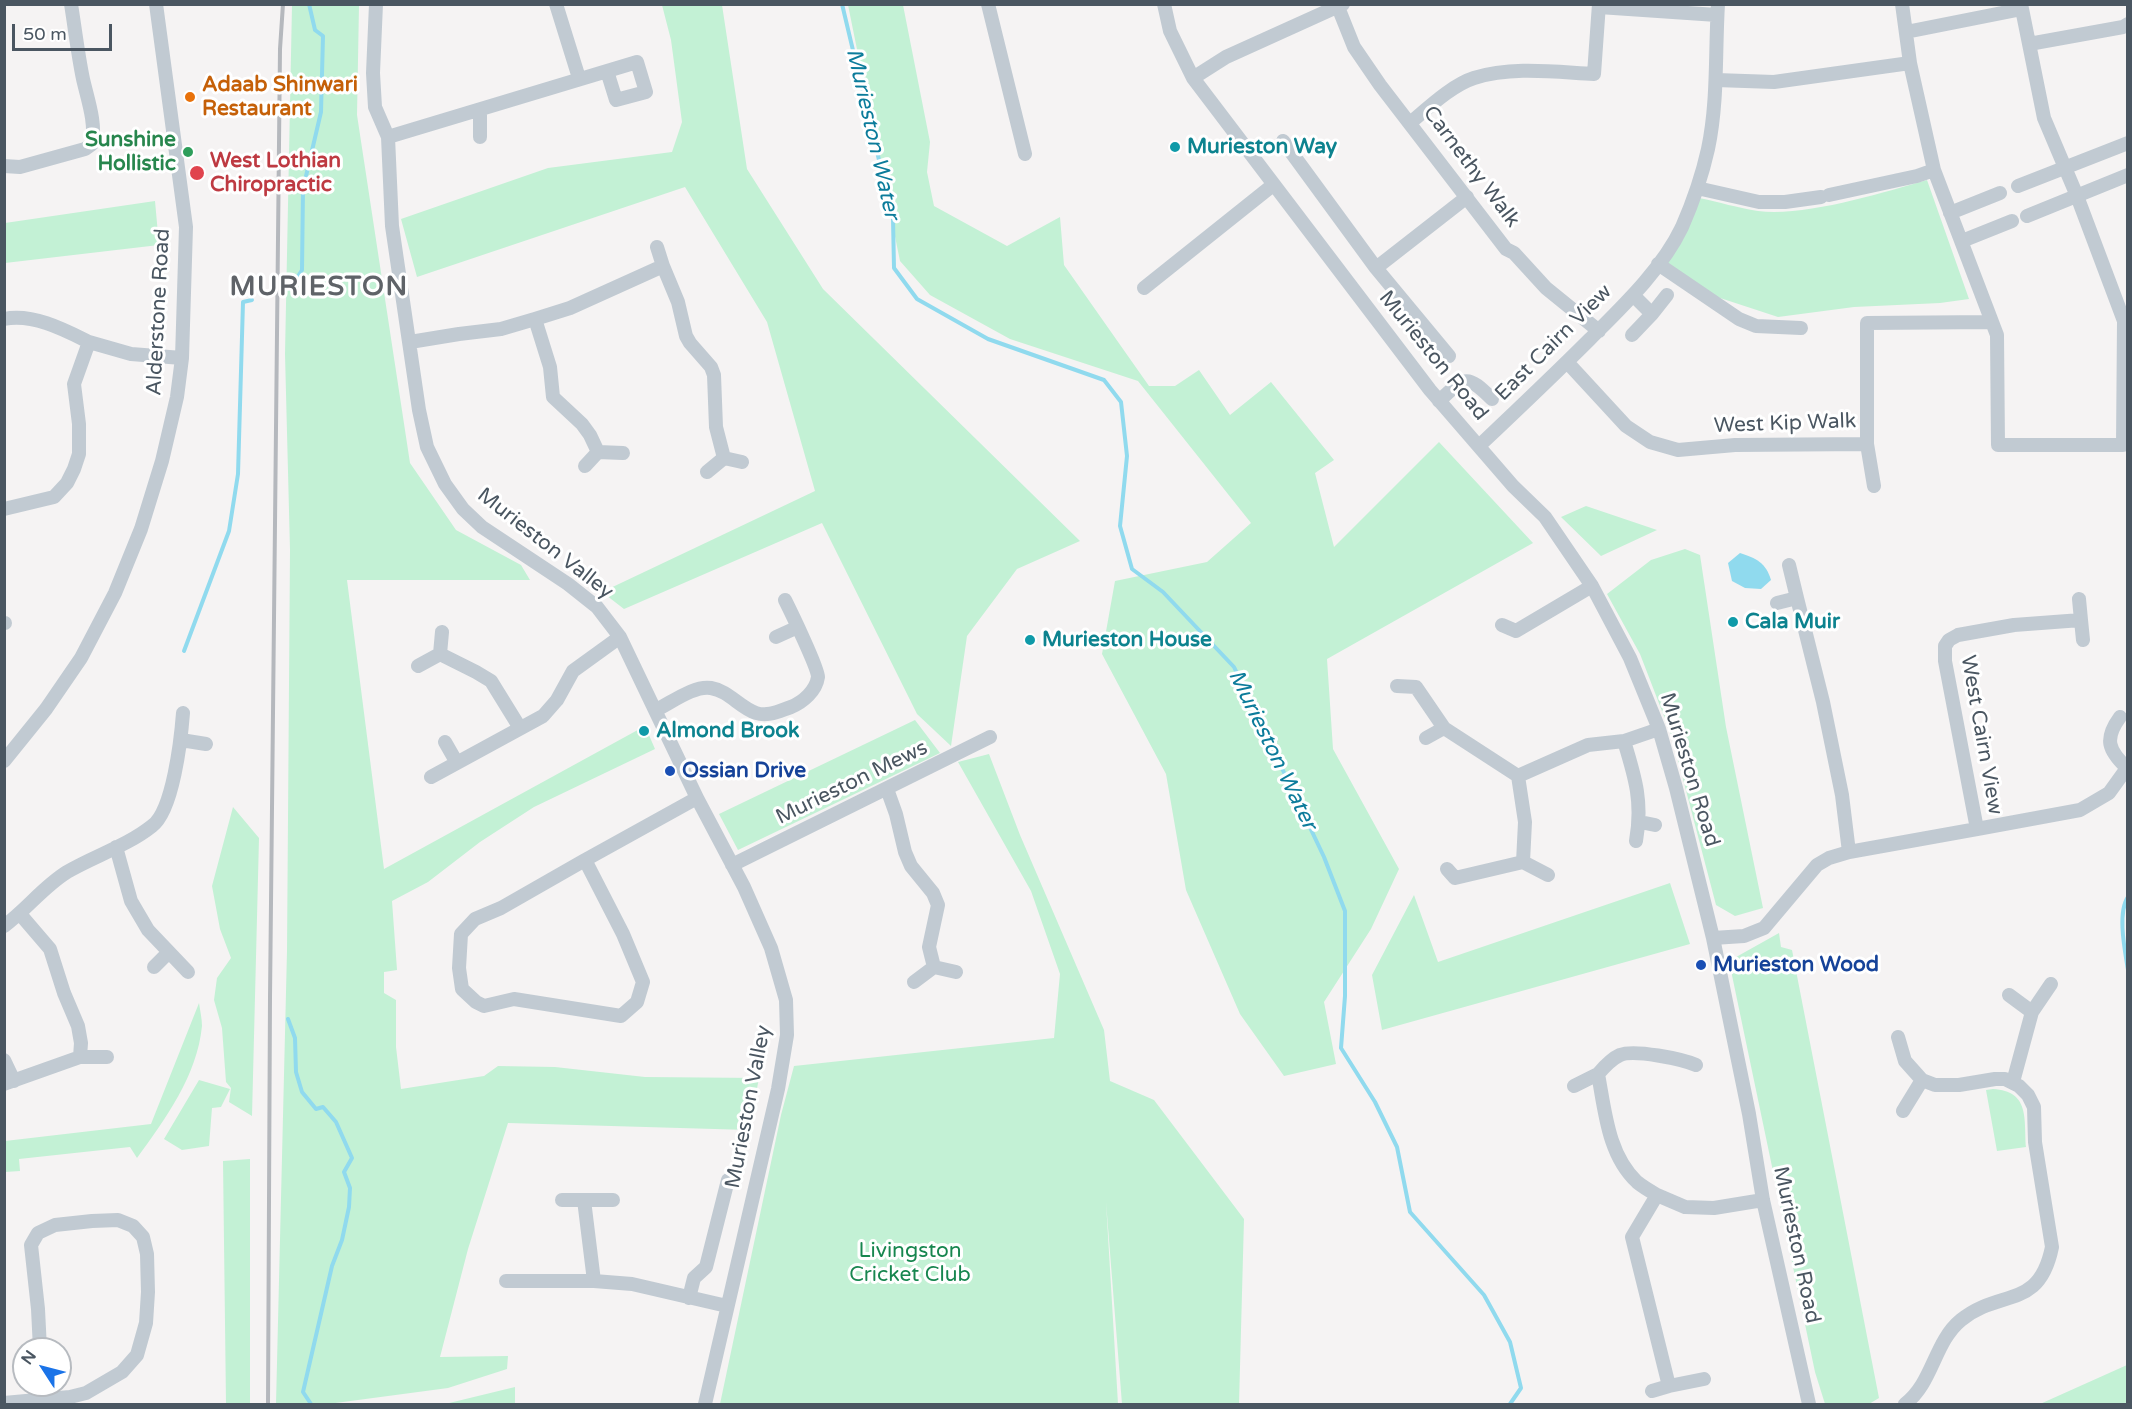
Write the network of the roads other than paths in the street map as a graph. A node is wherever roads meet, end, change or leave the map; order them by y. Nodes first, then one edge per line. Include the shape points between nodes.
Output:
1 (71, 4) edge
2 (156, 4) edge
3 (376, 4) edge
4 (556, 4) edge
5 (988, 4) edge
6 (1164, 4) edge
7 (1902, 4) edge
8 (1340, 6) edge
9 (1599, 6) edge
10 (2021, 7) edge
11 (1717, 10) edge
12 (2127, 24) edge
13 (1906, 32) junction
14 (2029, 44) junction
15 (1910, 63) junction
16 (607, 71) dead end
17 (579, 78) junction
18 (1192, 78) junction
19 (1716, 80) junction
20 (480, 110) junction
21 (1410, 123) junction
22 (388, 137) junction
23 (480, 137) dead end
24 (1283, 141) dead end
25 (2127, 143) edge
26 (1025, 154) dead end
27 (4, 166) edge
28 (2066, 167) junction
29 (1934, 170) junction
30 (2127, 175) edge
31 (1273, 185) junction
32 (2018, 186) dead end
33 (1697, 188) junction
34 (2000, 193) dead end
35 (2077, 196) junction
36 (1467, 197) junction
37 (1950, 213) junction
38 (2027, 216) dead end
39 (2012, 221) dead end
40 (1962, 241) junction
41 (657, 247) dead end
42 (1658, 264) junction
43 (663, 266) junction
44 (1376, 268) junction
45 (1144, 288) dead end
46 (1633, 295) junction
47 (1666, 295) dead end
48 (1652, 314) junction
49 (4, 319) edge
50 (535, 319) junction
51 (2126, 321) edge
52 (1992, 322) junction
53 (1801, 328) dead end
54 (1599, 331) junction
55 (1632, 335) dead end
56 (89, 342) junction
57 (410, 342) junction
58 (1449, 356) dead end
59 (182, 358) junction
60 (1567, 362) junction
61 (1492, 399) dead end
62 (1439, 401) junction
63 (1867, 444) junction
64 (1479, 446) junction
65 (598, 453) junction
66 (623, 453) dead end
67 (724, 458) junction
68 (742, 462) dead end
69 (585, 466) dead end
70 (707, 472) dead end
71 (1874, 486) dead end
72 (4, 509) edge
73 (1789, 565) dead end
74 (1592, 586) junction
75 (1797, 598) junction
76 (2079, 599) dead end
77 (785, 600) dead end
78 (1777, 603) dead end
79 (2081, 620) junction
80 (1502, 625) dead end
81 (798, 627) junction
82 (442, 632) dead end
83 (620, 637) junction
84 (776, 637) dead end
85 (2083, 640) dead end
86 (440, 654) junction
87 (418, 666) dead end
88 (1397, 686) dead end
89 (656, 710) junction
90 (183, 713) dead end
91 (2120, 717) dead end
92 (520, 728) junction
93 (1444, 728) junction
94 (1659, 729) junction
95 (990, 737) dead end
96 (1426, 738) dead end
97 (181, 740) junction
98 (1623, 741) junction
99 (445, 742) dead end
100 (206, 744) dead end
101 (4, 761) edge
102 (457, 763) junction
103 (2127, 768) edge
104 (1518, 776) junction
105 (431, 777) dead end
106 (887, 789) junction
107 (697, 798) junction
108 (1640, 822) junction
109 (1655, 825) dead end
110 (1977, 829) junction
111 (1636, 841) dead end
112 (116, 847) junction
113 (1849, 852) junction
114 (585, 860) junction
115 (1523, 862) junction
116 (732, 865) junction
117 (1548, 875) dead end
118 (1453, 878) dead end
119 (20, 914) junction
120 (4, 926) edge
121 (1713, 938) junction
122 (168, 953) junction
123 (934, 967) junction
124 (154, 968) dead end
125 (188, 972) dead end
126 (956, 972) dead end
127 (914, 982) dead end
128 (2051, 984) dead end
129 (2009, 995) dead end
130 (2032, 1012) junction
131 (1898, 1037) dead end
132 (80, 1057) junction
133 (107, 1057) dead end
134 (4, 1060) edge
135 (1696, 1065) dead end
136 (1598, 1074) junction
137 (1922, 1080) junction
138 (2013, 1082) junction
139 (9, 1083) edge
140 (1574, 1086) dead end
141 (1903, 1112) dead end
142 (728, 1180) dead end
143 (1657, 1195) junction
144 (562, 1200) dead end
145 (584, 1200) junction
146 (613, 1200) dead end
147 (1763, 1200) junction
148 (506, 1281) dead end
149 (594, 1281) junction
150 (689, 1298) junction
151 (727, 1306) junction
152 (39, 1337) edge
153 (1704, 1379) dead end
154 (1669, 1386) junction
155 (1652, 1391) dead end
156 (72, 1393) edge
157 (24, 1397) edge
158 (4, 1403) edge
159 (705, 1404) edge
160 (1809, 1404) edge
161 (1905, 1404) edge

1 - 27 street via 91,108 92,144 20,167
2 - 59 street, Alderstone Road via 186,228
3 - 22 street, Murieston Valley via 375,107
4 - 17 street
5 - 26 street via 1029,137
6 - 18 street, Murieston Road via 1170,31
7 - 13 street
8 - 18 street via 1226,57
8 - 21 street, Carnethy Walk via 1354,47
9 - 11 street
9 - 21 street via 1594,74 1508,71 1473,78
10 - 13 street
10 - 14 street
11 - 19 street, East Cairn View
12 - 14 street
13 - 15 street
14 - 28 street via 2044,118
15 - 19 street via 1774,82
15 - 29 street
16 - 17 street
17 - 20 street
18 - 31 street, Murieston Road
19 - 33 street, East Cairn View via 1710,138
20 - 22 street
20 - 23 street
21 - 36 street, Carnethy Walk
22 - 57 street, Murieston Valley via 392,226
24 - 44 street
25 - 28 street
28 - 32 street
28 - 35 street
29 - 33 street via 1785,202 1759,202
29 - 37 street
30 - 35 street
31 - 45 street via 1161,284
31 - 62 street, Murieston Road
33 - 42 street, East Cairn View via 1681,228
34 - 37 street
35 - 38 street
35 - 51 street
36 - 44 street
36 - 54 street, Carnethy Walk via 1506,249
37 - 40 street
39 - 40 street
40 - 52 street
41 - 43 street
42 - 46 street, East Cairn View
42 - 53 street via 1739,319 1756,326
43 - 50 street via 570,308
43 - 67 street via 686,336 714,375 716,427
44 - 58 street
46 - 48 street, East Cairn View
46 - 54 street, East Cairn View
47 - 48 street
48 - 55 street
49 - 56 street via 36,320
50 - 57 street via 501,329
50 - 65 street via 550,367 553,397 582,424
51 - 52 street via 2123,445 1998,445 1997,335
52 - 63 street, West Kip Walk via 1867,323
54 - 60 street, East Cairn View
56 - 59 street via 131,354
56 - 72 street via 74,384 79,454 67,483 54,497
57 - 83 street, Murieston Valley via 427,447 445,484 482,527 590,601
59 - 101 street, Alderstone Road via 162,461 141,529 115,593 81,657
60 - 63 street, West Kip Walk via 1626,426 1650,442 1678,450 1735,445
60 - 64 street, East Cairn View
61 - 62 street via 1470,380 1460,382
62 - 64 street, Murieston Road
63 - 71 street
64 - 74 street, Murieston Road via 1545,517
65 - 66 street
65 - 69 street
67 - 68 street
67 - 70 street
73 - 75 street
74 - 80 street via 1515,638
74 - 94 street, Murieston Road via 1630,658
75 - 78 street
75 - 113 street via 1823,702
76 - 79 street
77 - 81 street
79 - 85 street
79 - 110 street, West Cairn View via 2014,625 1958,635 1945,646
81 - 84 street
81 - 89 street via 818,676 811,693 799,703 771,715 763,714 710,688 695,690
82 - 86 street
83 - 89 street, Murieston Valley
83 - 92 street via 573,671 543,716
86 - 87 street
86 - 92 street via 491,681
88 - 93 street via 1417,682
89 - 107 street, Murieston Valley
90 - 97 street
91 - 103 street, West Cairn View via 2111,729 2109,742
92 - 102 street
93 - 96 street
93 - 104 street
94 - 98 street
94 - 121 street, Murieston Road
95 - 106 street, Murieston Mews
97 - 100 street
97 - 112 street via 166,807 154,825
98 - 104 street via 1588,745
98 - 108 street via 1637,784
99 - 102 street
102 - 105 street
103 - 110 street, West Cairn View via 2109,793 2080,810
104 - 115 street via 1525,822
106 - 116 street, Murieston Mews
106 - 123 street via 911,866 938,905 929,947
107 - 114 street
107 - 116 street, Murieston Valley
108 - 109 street
108 - 111 street
110 - 113 street, West Cairn View
112 - 119 street via 65,873
112 - 122 street via 131,901
113 - 121 street, West Cairn View via 1817,865 1764,928 1744,936
114 - 114 street via 643,982 637,1002 621,1016 514,999 484,1006 476,1002 462,989 461,934 475,919
115 - 117 street
115 - 118 street
116 - 151 street, Murieston Valley via 782,980 787,1035
119 - 120 street
119 - 132 street via 50,949 78,1026
121 - 147 street, Murieston Road
122 - 124 street
122 - 125 street
123 - 126 street
123 - 127 street
128 - 130 street
129 - 130 street
130 - 138 street
131 - 137 street via 1905,1061
132 - 133 street
132 - 139 street
134 - 139 street
135 - 136 street via 1684,1053 1622,1054
136 - 140 street
136 - 143 street via 1609,1133 1623,1165 1638,1183
137 - 138 street via 1935,1085 1995,1079
137 - 141 street
138 - 161 street via 2028,1095 2034,1107 2035,1142 2052,1234 2049,1262 2038,1284 2030,1290 1977,1310 1953,1327 1920,1389
142 - 150 street via 706,1267 694,1278
143 - 147 street via 1685,1207 1714,1208
143 - 154 street via 1632,1237
144 - 145 street
145 - 146 street
145 - 149 street
147 - 160 street, Murieston Road
148 - 149 street
149 - 150 street via 632,1284
150 - 151 street
151 - 159 street, Murieston Valley
152 - 156 street via 31,1245 38,1233 55,1226 92,1221 118,1220 133,1226 143,1237 147,1254 146,1323 137,1355 122,1372 86,1393
153 - 154 street
154 - 155 street
157 - 158 street

